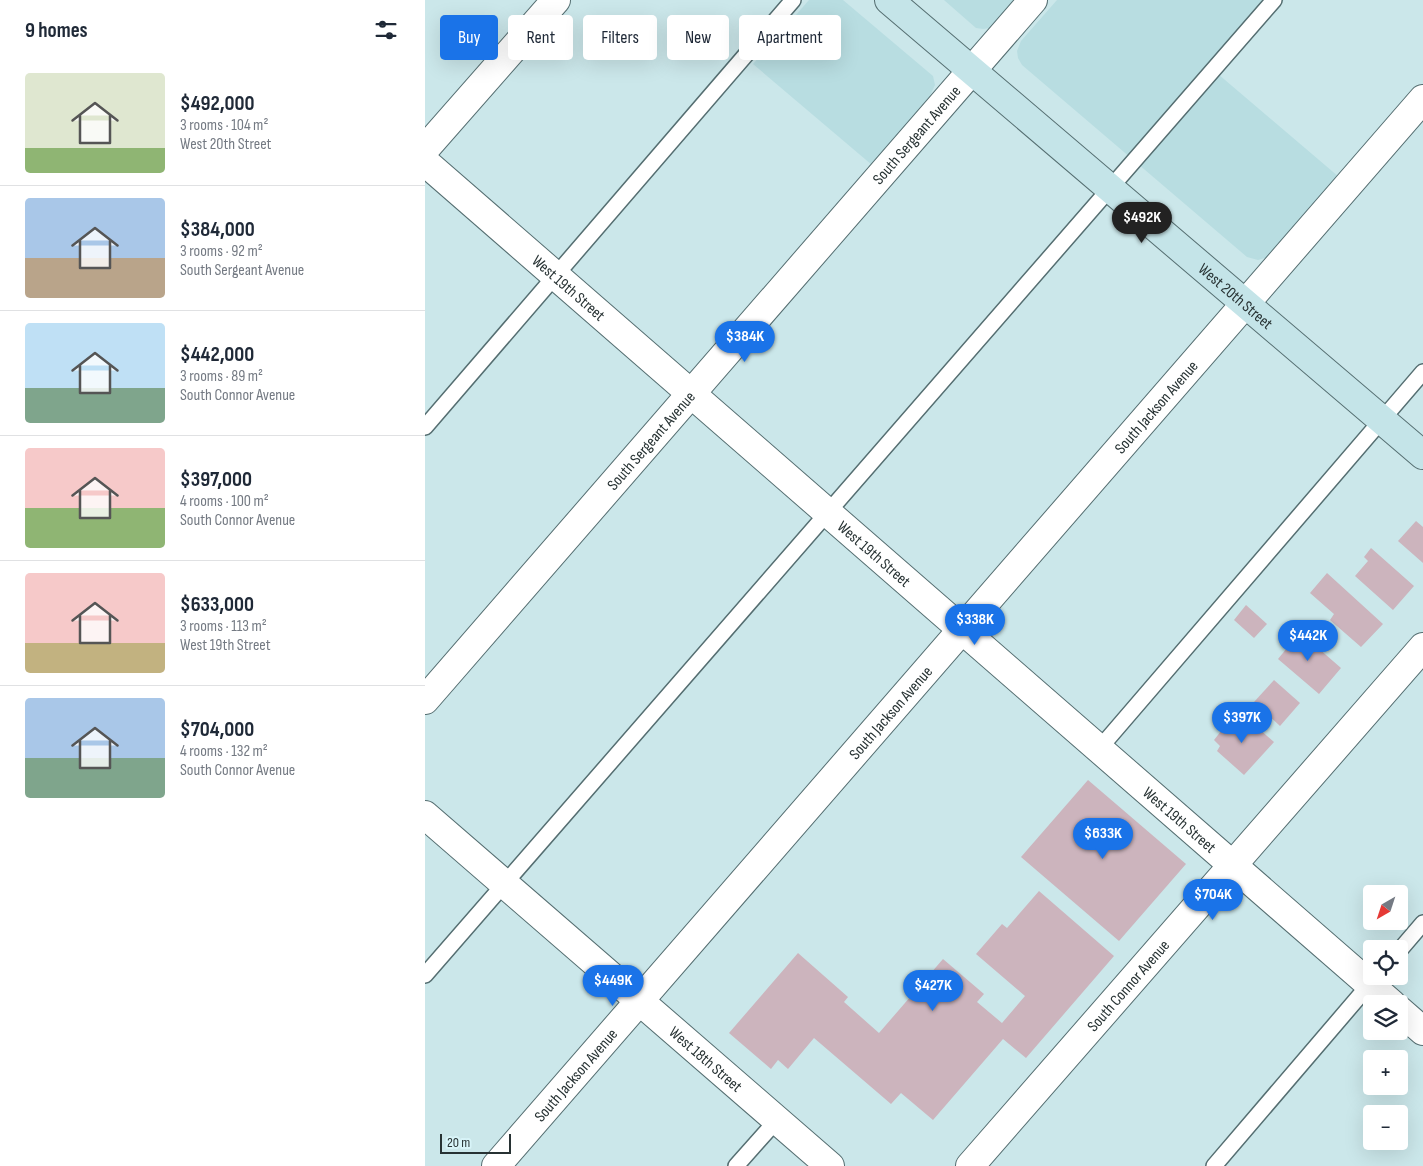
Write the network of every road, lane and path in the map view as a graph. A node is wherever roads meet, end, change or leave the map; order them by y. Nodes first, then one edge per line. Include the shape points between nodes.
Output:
1 (555, 0) edge
2 (793, 0) edge
3 (889, 0) edge
4 (1033, 0) edge
5 (1274, 0) edge
6 (972, 70) junction
7 (1423, 99) edge
8 (425, 149) edge
9 (425, 162) edge
10 (1109, 188) junction
11 (556, 276) junction
12 (1245, 304) junction
13 (1423, 372) edge
14 (691, 393) junction
15 (1382, 420) junction
16 (425, 427) edge
17 (1423, 455) edge
18 (828, 513) junction
19 (962, 629) junction
20 (1423, 647) edge
21 (425, 700) edge
22 (1099, 749) junction
23 (425, 815) edge
24 (1233, 866) junction
25 (505, 884) junction
26 (1423, 923) edge
27 (1408, 940) edge
28 (1363, 972) edge
29 (425, 975) edge
30 (1369, 985) edge
31 (1377, 985) edge
32 (1385, 995) edge
33 (639, 1001) junction
34 (1408, 1018) edge
35 (1423, 1031) edge
36 (777, 1120) junction
37 (496, 1166) edge
38 (736, 1166) edge
39 (830, 1166) edge
40 (970, 1166) edge
41 (1214, 1166) edge

1 - 8 street
2 - 11 lane
3 - 6 main road, West 20th Street
4 - 6 street, South Sergeant Avenue
5 - 10 lane
6 - 10 main road, West 20th Street
6 - 14 street, South Sergeant Avenue
7 - 12 street, South Jackson Avenue
9 - 11 street, West 19th Street
10 - 12 main road, West 20th Street
10 - 18 lane
11 - 14 street, West 19th Street
11 - 16 lane
12 - 15 main road, West 20th Street
12 - 19 street, South Jackson Avenue
13 - 15 lane
14 - 18 street, West 19th Street
14 - 21 street, South Sergeant Avenue
15 - 17 main road, West 20th Street
15 - 22 lane
18 - 19 street, West 19th Street
18 - 25 lane
19 - 22 street, West 19th Street
19 - 33 street, South Jackson Avenue
20 - 24 street, South Connor Avenue
22 - 24 street, West 19th Street
23 - 25 street, West 18th Street
24 - 28 street, West 19th Street
24 - 40 street, South Connor Avenue
25 - 29 lane
25 - 33 street, West 18th Street
26 - 27 lane
30 - 41 lane
31 - 32 street, West 19th Street
33 - 36 street, West 18th Street
33 - 37 street, South Jackson Avenue
34 - 35 street
36 - 38 lane
36 - 39 street, West 18th Street

